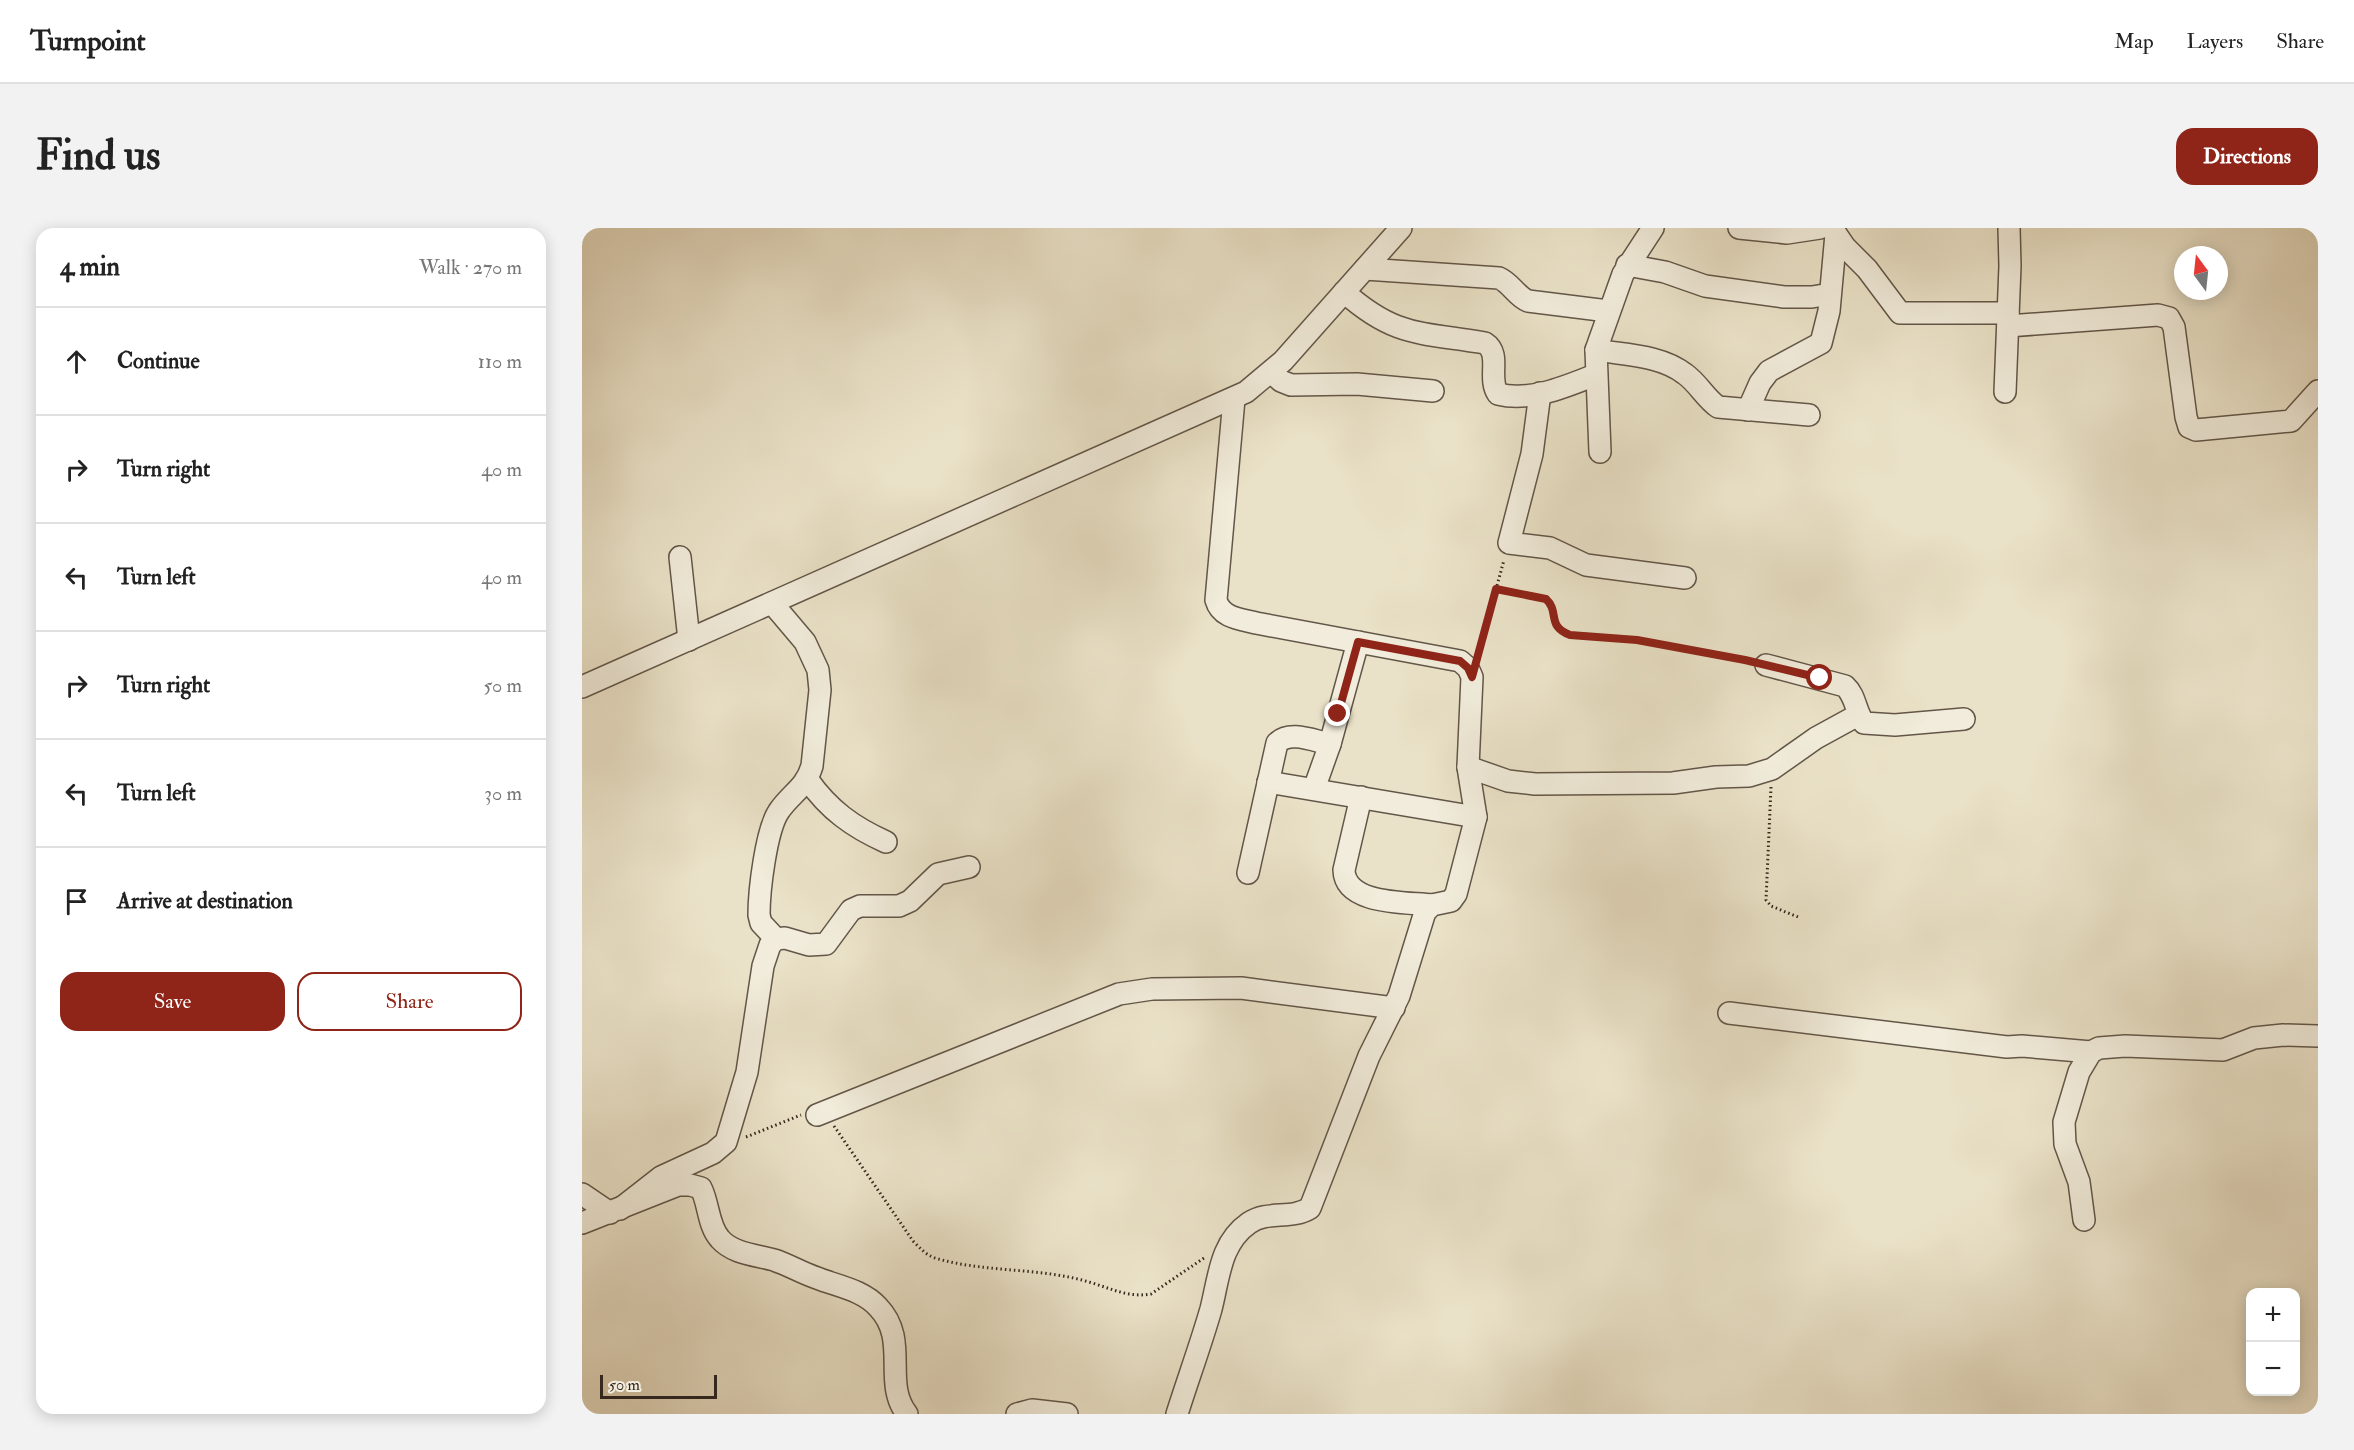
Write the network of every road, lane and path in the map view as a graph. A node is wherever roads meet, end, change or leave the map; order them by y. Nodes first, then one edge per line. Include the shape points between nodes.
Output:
1 (1401, 228) edge
2 (1653, 228) edge
3 (1738, 228) edge
4 (2009, 228) edge
5 (1829, 230) edge
6 (1627, 265) junction
7 (1365, 269) junction
8 (1344, 292) junction
9 (1830, 294) junction
10 (1608, 311) junction
11 (2008, 320) junction
12 (1596, 350) junction
13 (1271, 372) junction
14 (1595, 375) junction
15 (1432, 391) dead end
16 (2318, 391) edge
17 (2005, 392) dead end
18 (1540, 393) junction
19 (1234, 399) junction
20 (1748, 410) junction
21 (1809, 415) dead end
22 (1599, 452) dead end
23 (1509, 543) junction
24 (680, 557) dead end
25 (1685, 578) dead end
26 (1496, 589) junction
27 (772, 603) junction
28 (689, 640) junction
29 (1358, 642) junction
30 (1766, 665) joint
31 (1472, 677) junction
32 (582, 687) edge
33 (1858, 715) junction
34 (1964, 719) dead end
35 (1330, 744) junction
36 (1468, 767) junction
37 (1772, 769) junction
38 (808, 780) junction
39 (1268, 782) junction
40 (1314, 789) junction
41 (1361, 797) junction
42 (1476, 817) junction
43 (886, 842) dead end
44 (969, 867) dead end
45 (1248, 873) dead end
46 (1432, 905) junction
47 (1798, 917) dead end
48 (776, 939) junction
49 (1394, 1008) junction
50 (1729, 1013) dead end
51 (2318, 1036) edge
52 (2091, 1052) junction
53 (817, 1115) junction
54 (720, 1149) junction
55 (582, 1194) edge
56 (615, 1211) junction
57 (2084, 1220) dead end
58 (582, 1223) edge
59 (1235, 1238) junction
60 (908, 1414) edge
61 (1017, 1414) edge
62 (1067, 1414) edge
63 (1177, 1414) edge

1 - 7 street
2 - 6 street
3 - 5 street via 1787,233
4 - 11 street
5 - 9 street
5 - 11 street via 1867,269 1900,313
6 - 9 street via 1665,272 1705,286 1784,297
6 - 10 street
7 - 8 street
7 - 10 street via 1499,278 1528,301
8 - 13 street
8 - 18 street via 1367,313 1393,327 1491,346 1492,380 1498,394
9 - 20 street via 1821,343 1769,371
10 - 12 street
11 - 16 street via 2158,315 2169,318 2174,327 2186,417 2189,427 2196,430 2291,421
11 - 17 street
12 - 14 street
12 - 20 street via 1656,360 1686,374 1718,407
13 - 15 street via 1291,386 1357,384
13 - 19 street
14 - 18 street
14 - 22 street via 1600,407
18 - 23 street via 1532,454
19 - 27 street
19 - 29 street via 1216,600 1219,609 1226,615 1256,623
20 - 21 street
23 - 25 street via 1551,548 1586,566
23 - 26 path
24 - 28 street
26 - 30 path via 1546,599 1552,604 1555,624 1570,635 1637,640
26 - 31 path
27 - 28 street
27 - 38 street via 805,642 818,669 820,690
28 - 32 street
29 - 31 street via 1460,661
29 - 35 street
30 - 33 street via 1845,686 1852,693
31 - 36 street
33 - 34 street via 1864,723 1874,725
33 - 37 street
35 - 39 street via 1292,736 1282,738 1276,743
35 - 40 street
36 - 37 street via 1508,781 1535,784 1673,783 1749,776
36 - 42 street
37 - 47 path via 1766,900
38 - 43 street via 839,816
38 - 48 street via 780,809 769,836 759,915
39 - 40 street
39 - 45 street
40 - 41 street
41 - 42 street
41 - 46 street via 1344,880 1364,896
42 - 46 street via 1456,894 1451,901
44 - 48 street via 938,873 910,901 899,906 860,906 851,910 826,944
46 - 49 street via 1425,912
48 - 54 street via 763,966 740,1100
49 - 53 street via 1241,988 1152,989 1119,994
49 - 59 street via 1369,1056 1310,1208 1291,1216 1257,1218
50 - 52 street via 2007,1047
51 - 52 street via 2259,1037 2223,1050 2110,1046
52 - 57 street via 2067,1104 2063,1135 2079,1182
53 - 54 path via 803,1114
53 - 59 path via 832,1124 913,1241 931,1256 943,1260 1062,1275 1141,1296 1151,1294
54 - 56 street via 661,1177
55 - 56 street
56 - 58 street
56 - 60 street via 678,1185 701,1188 715,1232 733,1249 864,1295 886,1316 893,1330 897,1345 896,1384
59 - 63 street via 1216,1278 1211,1307
61 - 62 street via 1032,1410

